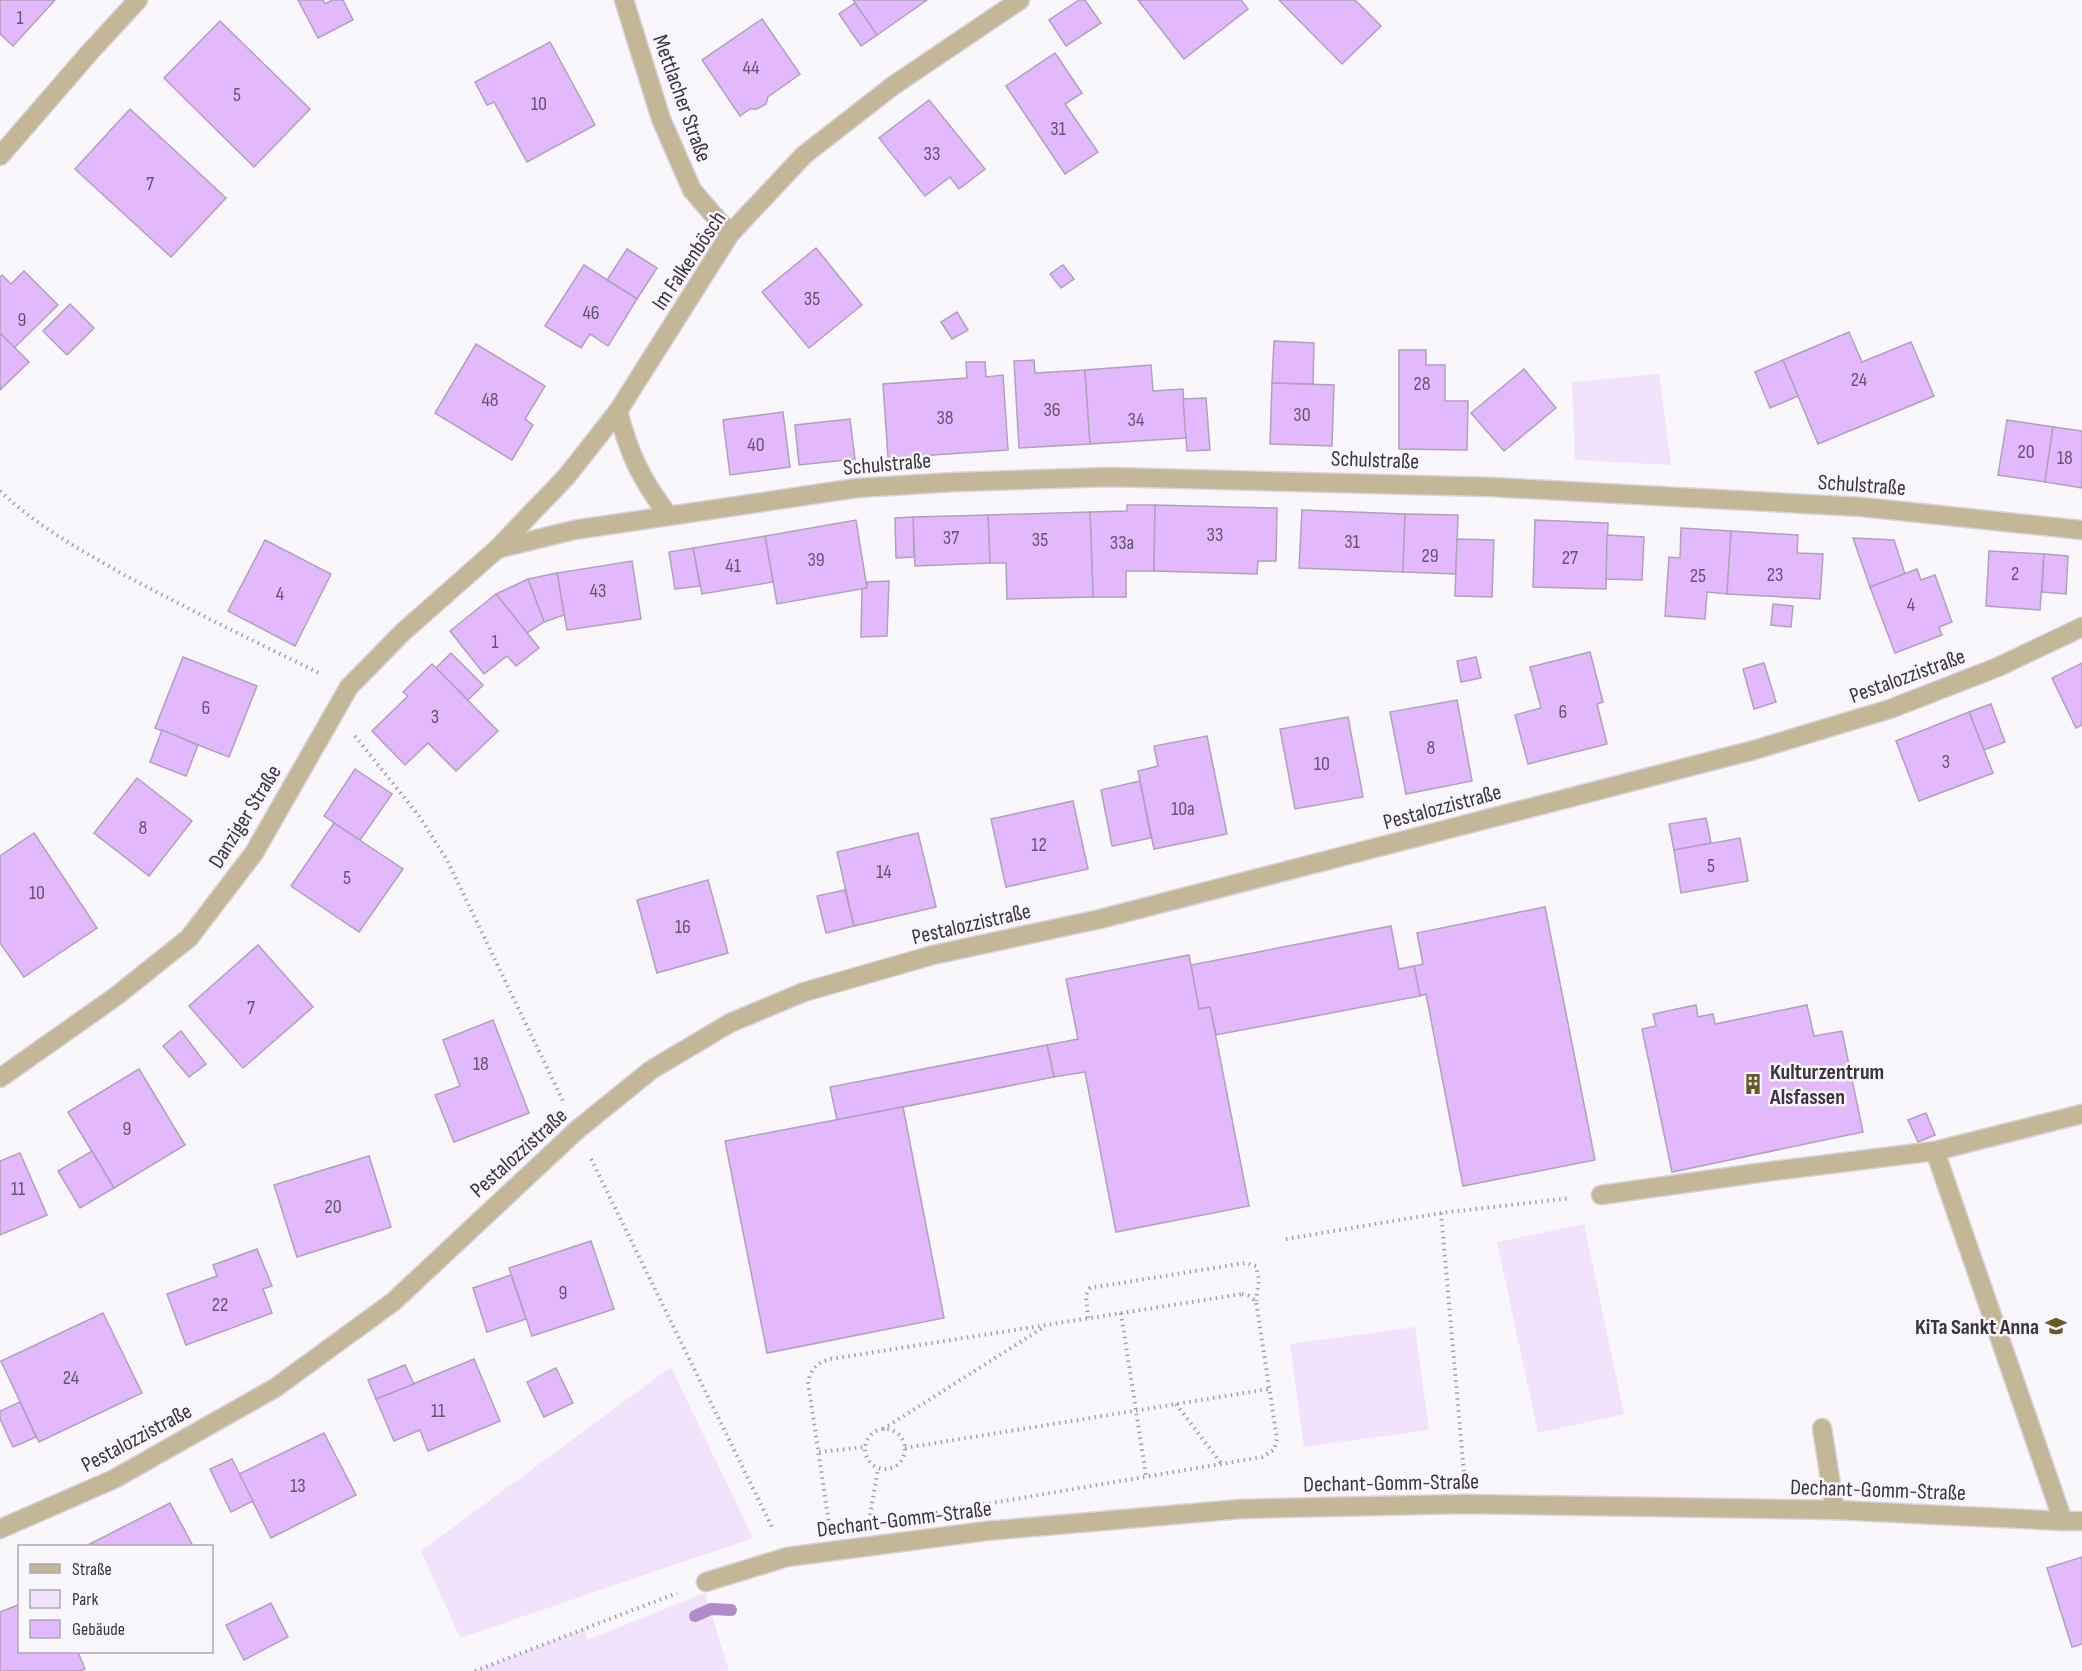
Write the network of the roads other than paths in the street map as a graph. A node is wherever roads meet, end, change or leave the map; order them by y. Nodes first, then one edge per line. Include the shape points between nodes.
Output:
1 (138, 0) edge
2 (624, 0) edge
3 (1020, 0) edge
4 (0, 156) edge
5 (730, 234) junction
6 (618, 411) junction
7 (668, 515) junction
8 (2082, 530) edge
9 (497, 549) junction
10 (2082, 627) edge
11 (0, 1078) edge
12 (2082, 1114) edge
13 (1935, 1151) junction
14 (1601, 1195) road end
15 (1822, 1428) dead end
16 (1835, 1510) junction
17 (2063, 1521) junction
18 (2082, 1521) edge
19 (0, 1529) edge
20 (706, 1582) road end

1 - 4 street
2 - 5 street, Mettlacher Straße via 661,119 692,190
3 - 5 street, Im Falkenbösch via 894,85 804,155
5 - 6 street, Im Falkenbösch
6 - 7 street via 627,445 647,487
6 - 9 street, Im Falkenbösch via 567,476
7 - 8 street, Schulstraße via 857,488 1109,477 1526,488 1862,507
7 - 9 street, Schulstraße via 574,530
9 - 11 street, Danziger Straße via 403,632 349,687 254,853 189,938 115,997
10 - 19 street, Pestalozzistraße via 1998,667 1890,709 1754,750 1100,919 933,955 804,992 730,1023 651,1070 577,1130 393,1302 275,1388 114,1479
12 - 13 street
13 - 14 street
13 - 17 street
15 - 16 street
16 - 17 street, Dechant-Gomm-Straße
16 - 20 street, Dechant-Gomm-Straße via 1466,1504 1241,1509 986,1531 787,1557
17 - 18 street, Dechant-Gomm-Straße

